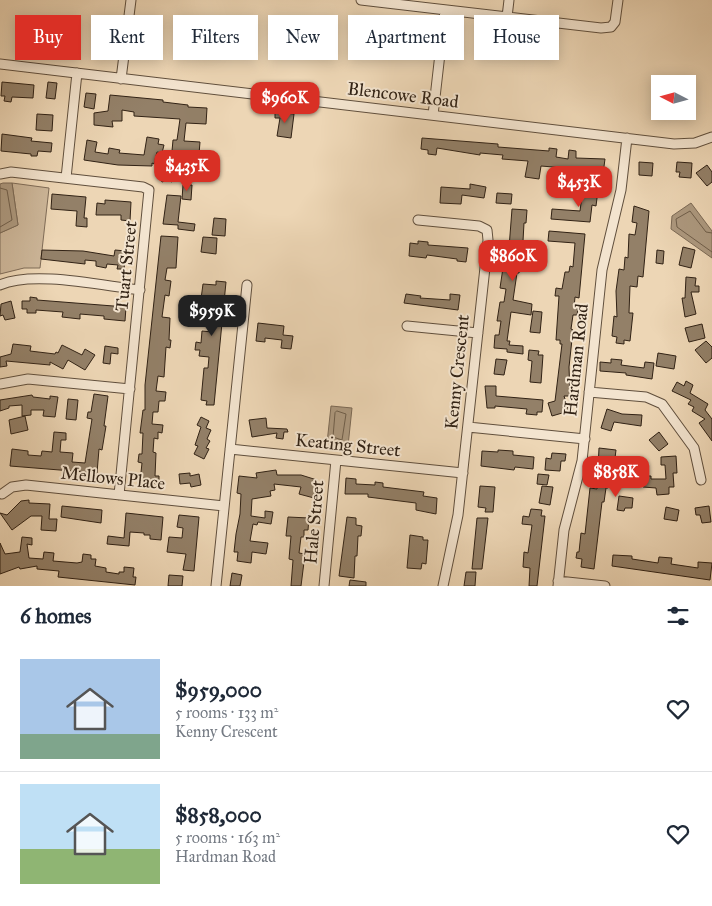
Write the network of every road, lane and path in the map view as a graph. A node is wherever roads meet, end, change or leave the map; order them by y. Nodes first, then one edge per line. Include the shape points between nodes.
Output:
1 (131, 0) edge
2 (361, 0) edge
3 (509, 0) edge
4 (618, 0) edge
5 (446, 10) junction
6 (490, 15) edge
7 (507, 15) edge
8 (559, 23) edge
9 (0, 64) edge
10 (77, 74) junction
11 (121, 78) junction
12 (433, 115) junction
13 (627, 138) junction
14 (712, 138) edge
15 (0, 174) edge
16 (66, 178) junction
17 (418, 220) dead end
18 (0, 285) edge
19 (247, 285) dead end
20 (140, 290) junction
21 (407, 326) dead end
22 (478, 333) junction
23 (0, 384) edge
24 (130, 389) junction
25 (589, 392) junction
26 (468, 427) junction
27 (585, 439) junction
28 (230, 449) junction
29 (336, 460) junction
30 (463, 473) junction
31 (702, 480) dead end
32 (2, 494) dead end
33 (119, 495) junction
34 (224, 506) junction
35 (558, 583) edge
36 (216, 586) edge
37 (324, 586) edge
38 (442, 586) edge
39 (606, 586) edge

1 - 11 street
2 - 5 street
3 - 7 street
4 - 8 street via 615,22 611,27
5 - 6 street
5 - 12 street
9 - 10 street, Blencowe Road
10 - 11 street, Blencowe Road
10 - 16 street
11 - 12 street, Blencowe Road
12 - 13 street, Blencowe Road
13 - 14 street, Blencowe Road via 674,144
13 - 25 street, Hardman Road via 621,190 602,270
15 - 16 street, Tuart Street via 11,172
16 - 20 street, Tuart Street via 149,190
17 - 22 street, Kenny Crescent via 479,226 487,230
18 - 20 street via 10,280 29,278
19 - 28 street
20 - 24 street, Tuart Street
21 - 22 street
22 - 26 street, Kenny Crescent
23 - 24 street via 28,379
24 - 33 street, Tuart Street
25 - 27 street, Hardman Road
25 - 31 street via 646,397 662,404 694,448
26 - 27 street
26 - 30 street, Kenny Crescent
27 - 35 street, Hardman Road via 564,530
28 - 29 street, Keating Street
28 - 34 street
29 - 30 street, Keating Street
29 - 37 street, Hale Street
30 - 38 street, Kenny Crescent via 458,515
32 - 33 street, Mellows Place via 12,486 26,485
33 - 34 street, Mellows Place
34 - 36 street
35 - 39 street

